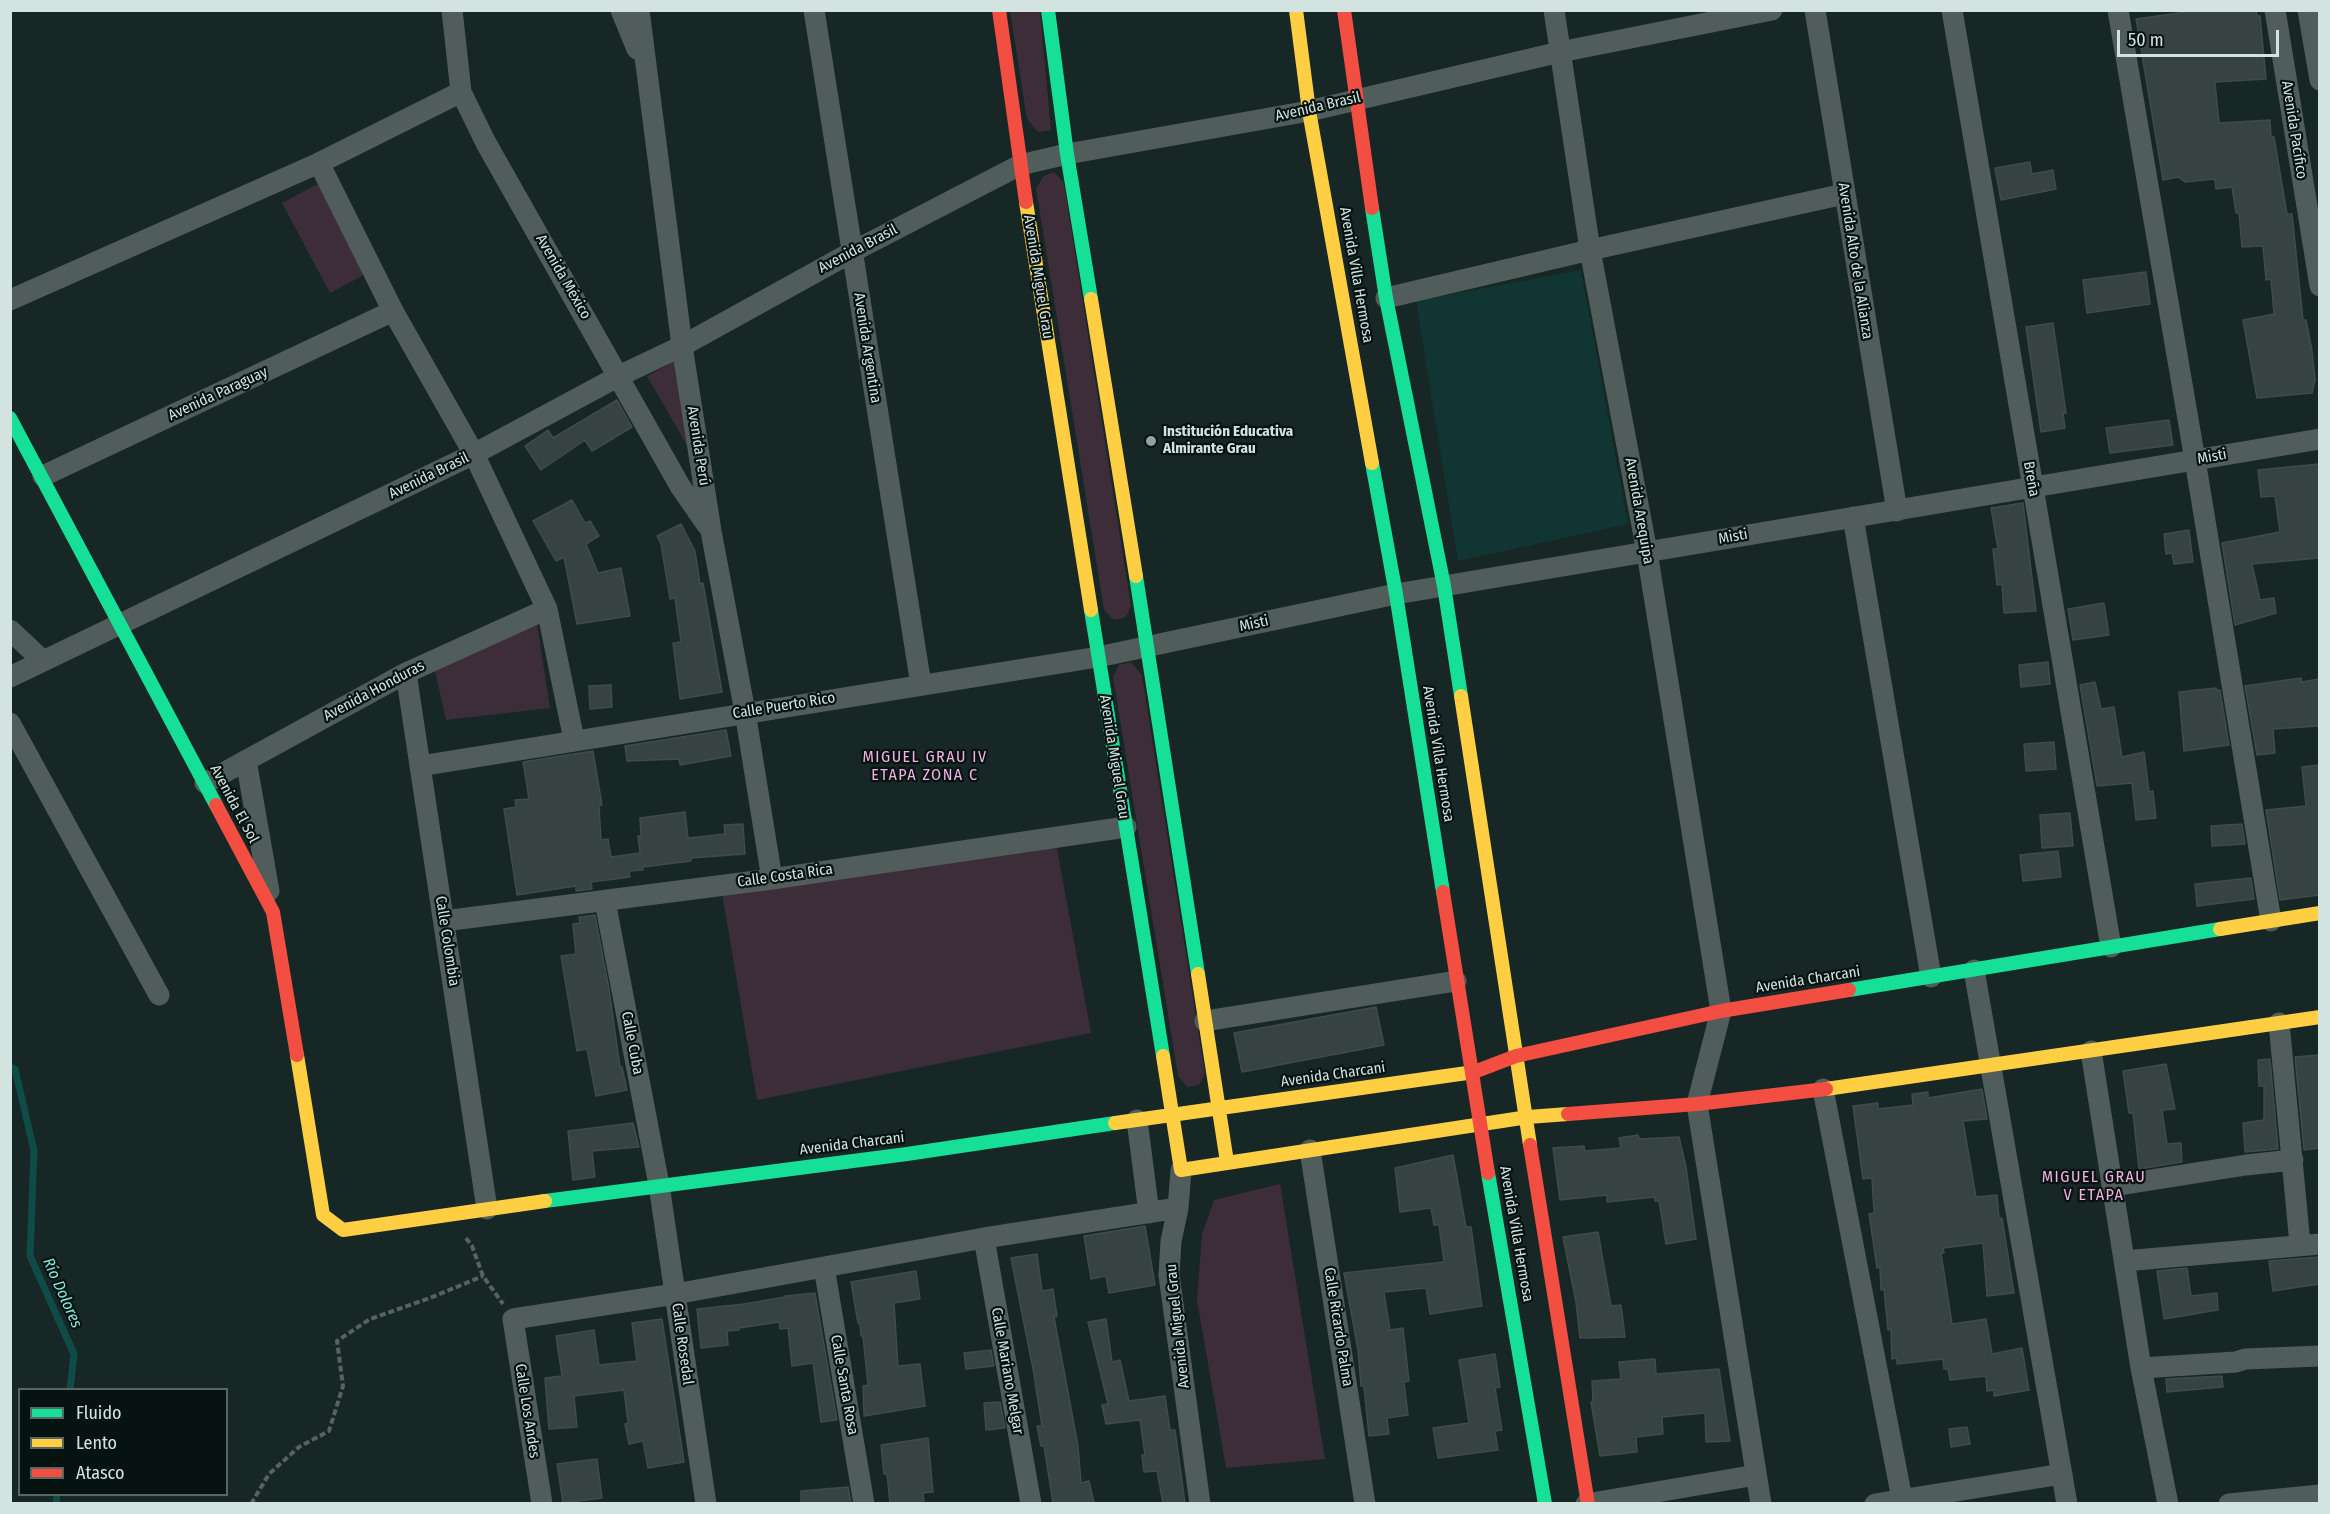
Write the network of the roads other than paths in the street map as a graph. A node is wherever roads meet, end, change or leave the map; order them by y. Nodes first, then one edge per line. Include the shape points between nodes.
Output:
1 (453, 10) edge
2 (621, 10) edge
3 (639, 10) edge
4 (814, 10) edge
5 (999, 10) edge
6 (1048, 10) edge
7 (1296, 10) edge
8 (1344, 10) edge
9 (1554, 10) edge
10 (1772, 10) edge
11 (1815, 10) edge
12 (1952, 10) edge
13 (2118, 10) edge
14 (2275, 10) edge
15 (2308, 10) edge
16 (1560, 52) junction
17 (646, 71) junction
18 (2319, 80) edge
19 (461, 92) junction
20 (1355, 99) junction
21 (1310, 111) junction
22 (1067, 154) junction
23 (319, 163) junction
24 (1020, 165) junction
25 (1844, 194) junction
26 (1590, 250) junction
27 (852, 252) junction
28 (2319, 286) edge
29 (1386, 298) junction
30 (10, 300) edge
31 (393, 311) junction
32 (682, 346) junction
33 (620, 376) junction
34 (10, 418) edge
35 (2319, 439) edge
36 (474, 454) junction
37 (2196, 460) junction
38 (43, 476) junction
39 (2033, 487) junction
40 (1897, 511) junction
41 (1853, 517) junction
42 (711, 531) junction
43 (1647, 552) junction
44 (1444, 586) junction
45 (1396, 594) junction
46 (548, 609) junction
47 (120, 625) junction
48 (10, 630) edge
49 (1148, 647) junction
50 (1098, 657) junction
51 (43, 662) junction
52 (406, 673) junction
53 (10, 677) edge
54 (921, 685) junction
55 (745, 712) junction
56 (10, 723) edge
57 (574, 740) junction
58 (246, 760) junction
59 (420, 765) junction
60 (205, 783) junction
61 (1126, 828) junction
62 (772, 879) junction
63 (605, 901) junction
64 (273, 912) junction
65 (2319, 913) edge
66 (444, 921) junction
67 (2271, 921) junction
68 (2111, 947) junction
69 (1974, 970) junction
70 (1931, 977) junction
71 (1456, 981) junction
72 (159, 995) dead end
73 (1721, 1011) junction
74 (2319, 1017) edge
75 (1205, 1021) junction
76 (2279, 1023) junction
77 (2091, 1051) junction
78 (1516, 1056) junction
79 (1992, 1064) junction
80 (1471, 1073) junction
81 (1823, 1089) junction
82 (1697, 1104) junction
83 (1218, 1107) junction
84 (1172, 1116) junction
85 (1528, 1117) junction
86 (1137, 1120) junction
87 (1480, 1124) junction
88 (1310, 1150) junction
89 (2293, 1160) junction
90 (1227, 1162) junction
91 (1181, 1170) junction
92 (659, 1185) junction
93 (2113, 1186) junction
94 (1178, 1208) junction
95 (488, 1209) junction
96 (1149, 1213) junction
97 (343, 1230) joint
98 (984, 1239) junction
99 (2310, 1244) edge
100 (2124, 1261) junction
101 (824, 1267) junction
102 (675, 1294) junction
103 (2319, 1356) edge
104 (2141, 1368) junction
105 (2062, 1474) junction
106 (1756, 1475) junction
107 (2319, 1495) edge
108 (1902, 1499) junction
109 (542, 1503) edge
110 (706, 1503) edge
111 (864, 1503) edge
112 (1030, 1503) edge
113 (1200, 1503) edge
114 (1365, 1503) edge
115 (1545, 1503) edge
116 (1587, 1503) edge
117 (1761, 1503) edge
118 (1875, 1503) edge
119 (2067, 1503) edge
120 (2168, 1503) edge
121 (2229, 1503) edge

1 - 19 street, Avenida México
2 - 17 street
3 - 17 street, Avenida Perú
4 - 27 street, Avenida Argentina
5 - 24 street, Avenida Miguel Grau
6 - 22 street
7 - 21 street, Avenida Villa Hermosa
8 - 20 street, Avenida Villa Hermosa
9 - 16 street, Avenida Arequipa
10 - 16 street, Avenida Brasil
11 - 25 street, Avenida Alto de la Alianza
12 - 39 street, Breña
13 - 37 street
14 - 28 street, Avenida Pacífico
15 - 18 street
16 - 20 street, Avenida Brasil
16 - 26 street, Avenida Arequipa
17 - 32 street, Avenida Perú
19 - 23 street
19 - 33 street, Avenida México via 486,143
20 - 21 street, Avenida Brasil
20 - 29 street, Avenida Villa Hermosa
21 - 22 street, Avenida Brasil
21 - 45 street, Avenida Villa Hermosa
22 - 24 street, Avenida Brasil
22 - 49 street
23 - 30 street
23 - 31 street
24 - 27 street, Avenida Brasil
24 - 50 street, Avenida Miguel Grau
25 - 26 street
25 - 40 street, Avenida Alto de la Alianza
26 - 29 street
26 - 43 street, Avenida Arequipa
27 - 32 street, Avenida Brasil
27 - 54 street, Avenida Argentina
29 - 44 street, Avenida Villa Hermosa
31 - 36 street
31 - 38 street, Avenida Paraguay
32 - 33 street, Avenida Brasil
32 - 42 street, Avenida Perú
33 - 36 street, Avenida Brasil
33 - 42 street, Avenida México via 681,486
34 - 38 street, Avenida El Sol
35 - 37 street, Misti
36 - 46 street
36 - 47 street, Avenida Brasil
37 - 39 street, Misti
37 - 67 street
38 - 47 street, Avenida El Sol
39 - 40 street, Misti
39 - 68 street, Breña
40 - 41 street, Misti
41 - 43 street, Misti
41 - 70 street
42 - 55 street, Avenida Perú
43 - 44 street, Misti
43 - 73 street, Avenida Arequipa
44 - 45 street, Misti
44 - 78 street, Avenida Villa Hermosa
45 - 49 street, Misti
45 - 71 street, Avenida Villa Hermosa
46 - 52 street, Avenida Honduras
46 - 57 street
47 - 51 street, Avenida Brasil
47 - 60 street, Avenida El Sol
48 - 51 street
49 - 50 street, Calle Puerto Rico
49 - 75 street
50 - 54 street, Calle Puerto Rico
50 - 61 street, Avenida Miguel Grau
51 - 53 street, Avenida Brasil
52 - 58 street, Avenida Honduras
52 - 59 street, Calle Colombia
54 - 55 street, Calle Puerto Rico
55 - 57 street, Calle Puerto Rico
55 - 62 street, Avenida Perú
56 - 72 street
57 - 59 street, Calle Puerto Rico
58 - 60 street, Avenida Honduras
58 - 64 street
59 - 66 street, Calle Colombia
60 - 64 street, Avenida El Sol
61 - 62 street, Calle Costa Rica
61 - 84 street, Avenida Miguel Grau
62 - 63 street, Calle Costa Rica
63 - 66 street, Calle Costa Rica
63 - 92 street, Calle Cuba
64 - 97 street, Avenida El Sol via 323,1215
65 - 67 street, Avenida Charcani
66 - 95 street, Calle Colombia
67 - 68 street, Avenida Charcani
68 - 69 street, Avenida Charcani
69 - 70 street, Avenida Charcani
69 - 79 street
70 - 73 street, Avenida Charcani
71 - 75 street
71 - 80 street, Avenida Villa Hermosa
73 - 78 street, Avenida Charcani
73 - 82 street
74 - 76 street
75 - 83 street
76 - 77 street
76 - 89 street
77 - 79 street
77 - 93 street
78 - 80 street, Avenida Charcani
78 - 85 street, Avenida Villa Hermosa
79 - 81 street
79 - 105 street
80 - 83 street, Avenida Charcani
80 - 87 street, Avenida Villa Hermosa
81 - 82 street
81 - 108 street
82 - 85 street
82 - 106 street
83 - 84 street, Avenida Charcani
83 - 90 street
84 - 86 street, Avenida Charcani
84 - 91 street, Avenida Miguel Grau
85 - 87 street
85 - 116 street, Avenida Villa Hermosa
86 - 92 street, Avenida Charcani
86 - 96 street
87 - 88 street
87 - 115 street, Avenida Villa Hermosa
88 - 90 street
88 - 114 street, Calle Ricardo Palma
89 - 93 street
89 - 99 street
90 - 91 street
91 - 94 street, Avenida Miguel Grau
92 - 95 street, Avenida Charcani
92 - 102 street, Calle Rosedal
93 - 100 street
94 - 96 street
94 - 113 street, Avenida Miguel Grau via 1169,1275
95 - 97 street, Avenida Charcani
96 - 98 street
98 - 101 street
98 - 112 street, Calle Mariano Melgar
99 - 100 street
100 - 104 street
101 - 102 street
101 - 111 street, Calle Santa Rosa
102 - 109 street, Calle Los Andes via 513,1319
102 - 110 street, Calle Rosedal
103 - 104 street
104 - 120 street
105 - 108 street
105 - 119 street
106 - 116 street
106 - 117 street
107 - 121 street
108 - 118 street

